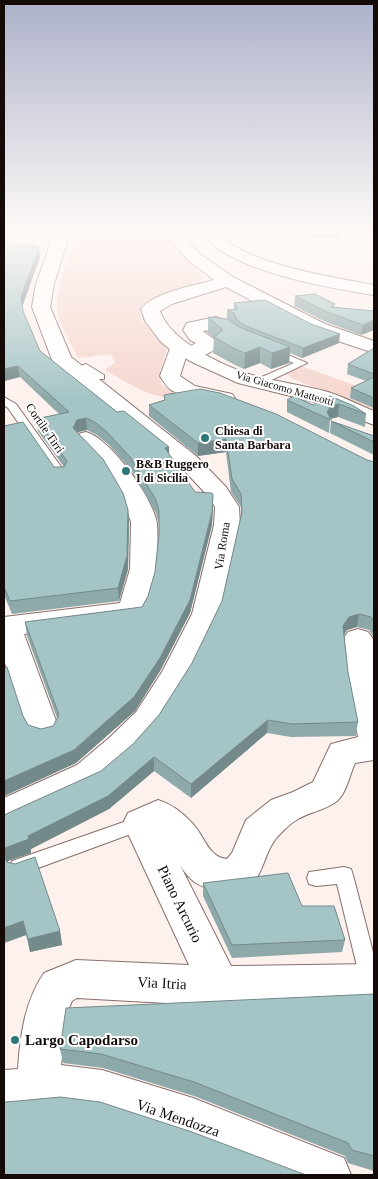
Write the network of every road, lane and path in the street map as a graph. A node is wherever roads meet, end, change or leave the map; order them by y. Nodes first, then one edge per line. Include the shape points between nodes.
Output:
1 (44, 288) edge
2 (204, 288) edge
3 (241, 288) edge
4 (231, 332) edge
5 (259, 346) edge
6 (374, 347) edge
7 (185, 350) junction
8 (75, 371) junction
9 (100, 377) dead end
10 (259, 382) junction
11 (4, 400) edge
12 (248, 406) edge
13 (374, 419) edge
14 (338, 426) edge
15 (86, 439) edge
16 (374, 440) edge
17 (61, 475) edge
18 (9, 635) edge
19 (358, 639) dead end
20 (43, 729) edge
21 (374, 736) edge
22 (374, 747) edge
23 (4, 814) edge
24 (141, 823) junction
25 (17, 868) edge
26 (316, 878) dead end
27 (373, 984) edge
28 (220, 986) junction
29 (22, 1091) edge
30 (327, 1175) edge

1 - 8 street, Via Roma via 40,307 62,360
2 - 7 street, Via Giacomo Matteotti via 166,300 150,309 154,321 168,338
3 - 6 street via 318,328
4 - 7 street via 216,323 194,327 192,330 197,336 210,344
5 - 10 lane via 302,363
7 - 10 street, Via Giacomo Matteotti via 245,379
7 - 12 street via 170,376 174,383 185,390 216,395
8 - 9 lane via 86,367
8 - 23 street, Via Roma via 188,461 227,507 227,525 206,614 175,676 147,720 121,748 89,774
10 - 13 street, Via Giacomo Matteotti via 322,397
11 - 17 lane, Cortile Tirri via 12,406
14 - 16 street
15 - 18 street via 115,466 144,522 143,569 132,611
18 - 20 street
19 - 21 street via 363,685
22 - 24 street via 344,753 326,791 284,810 258,831 247,862 230,876 209,873 181,835 158,814
24 - 25 lane
24 - 28 street, Piano Arcurio
26 - 27 lane via 344,875
27 - 28 street, Via Itria
28 - 29 street, Via Itria via 76,979 58,987
29 - 30 street, Via Mendozza via 63,1087 102,1092 192,1121

